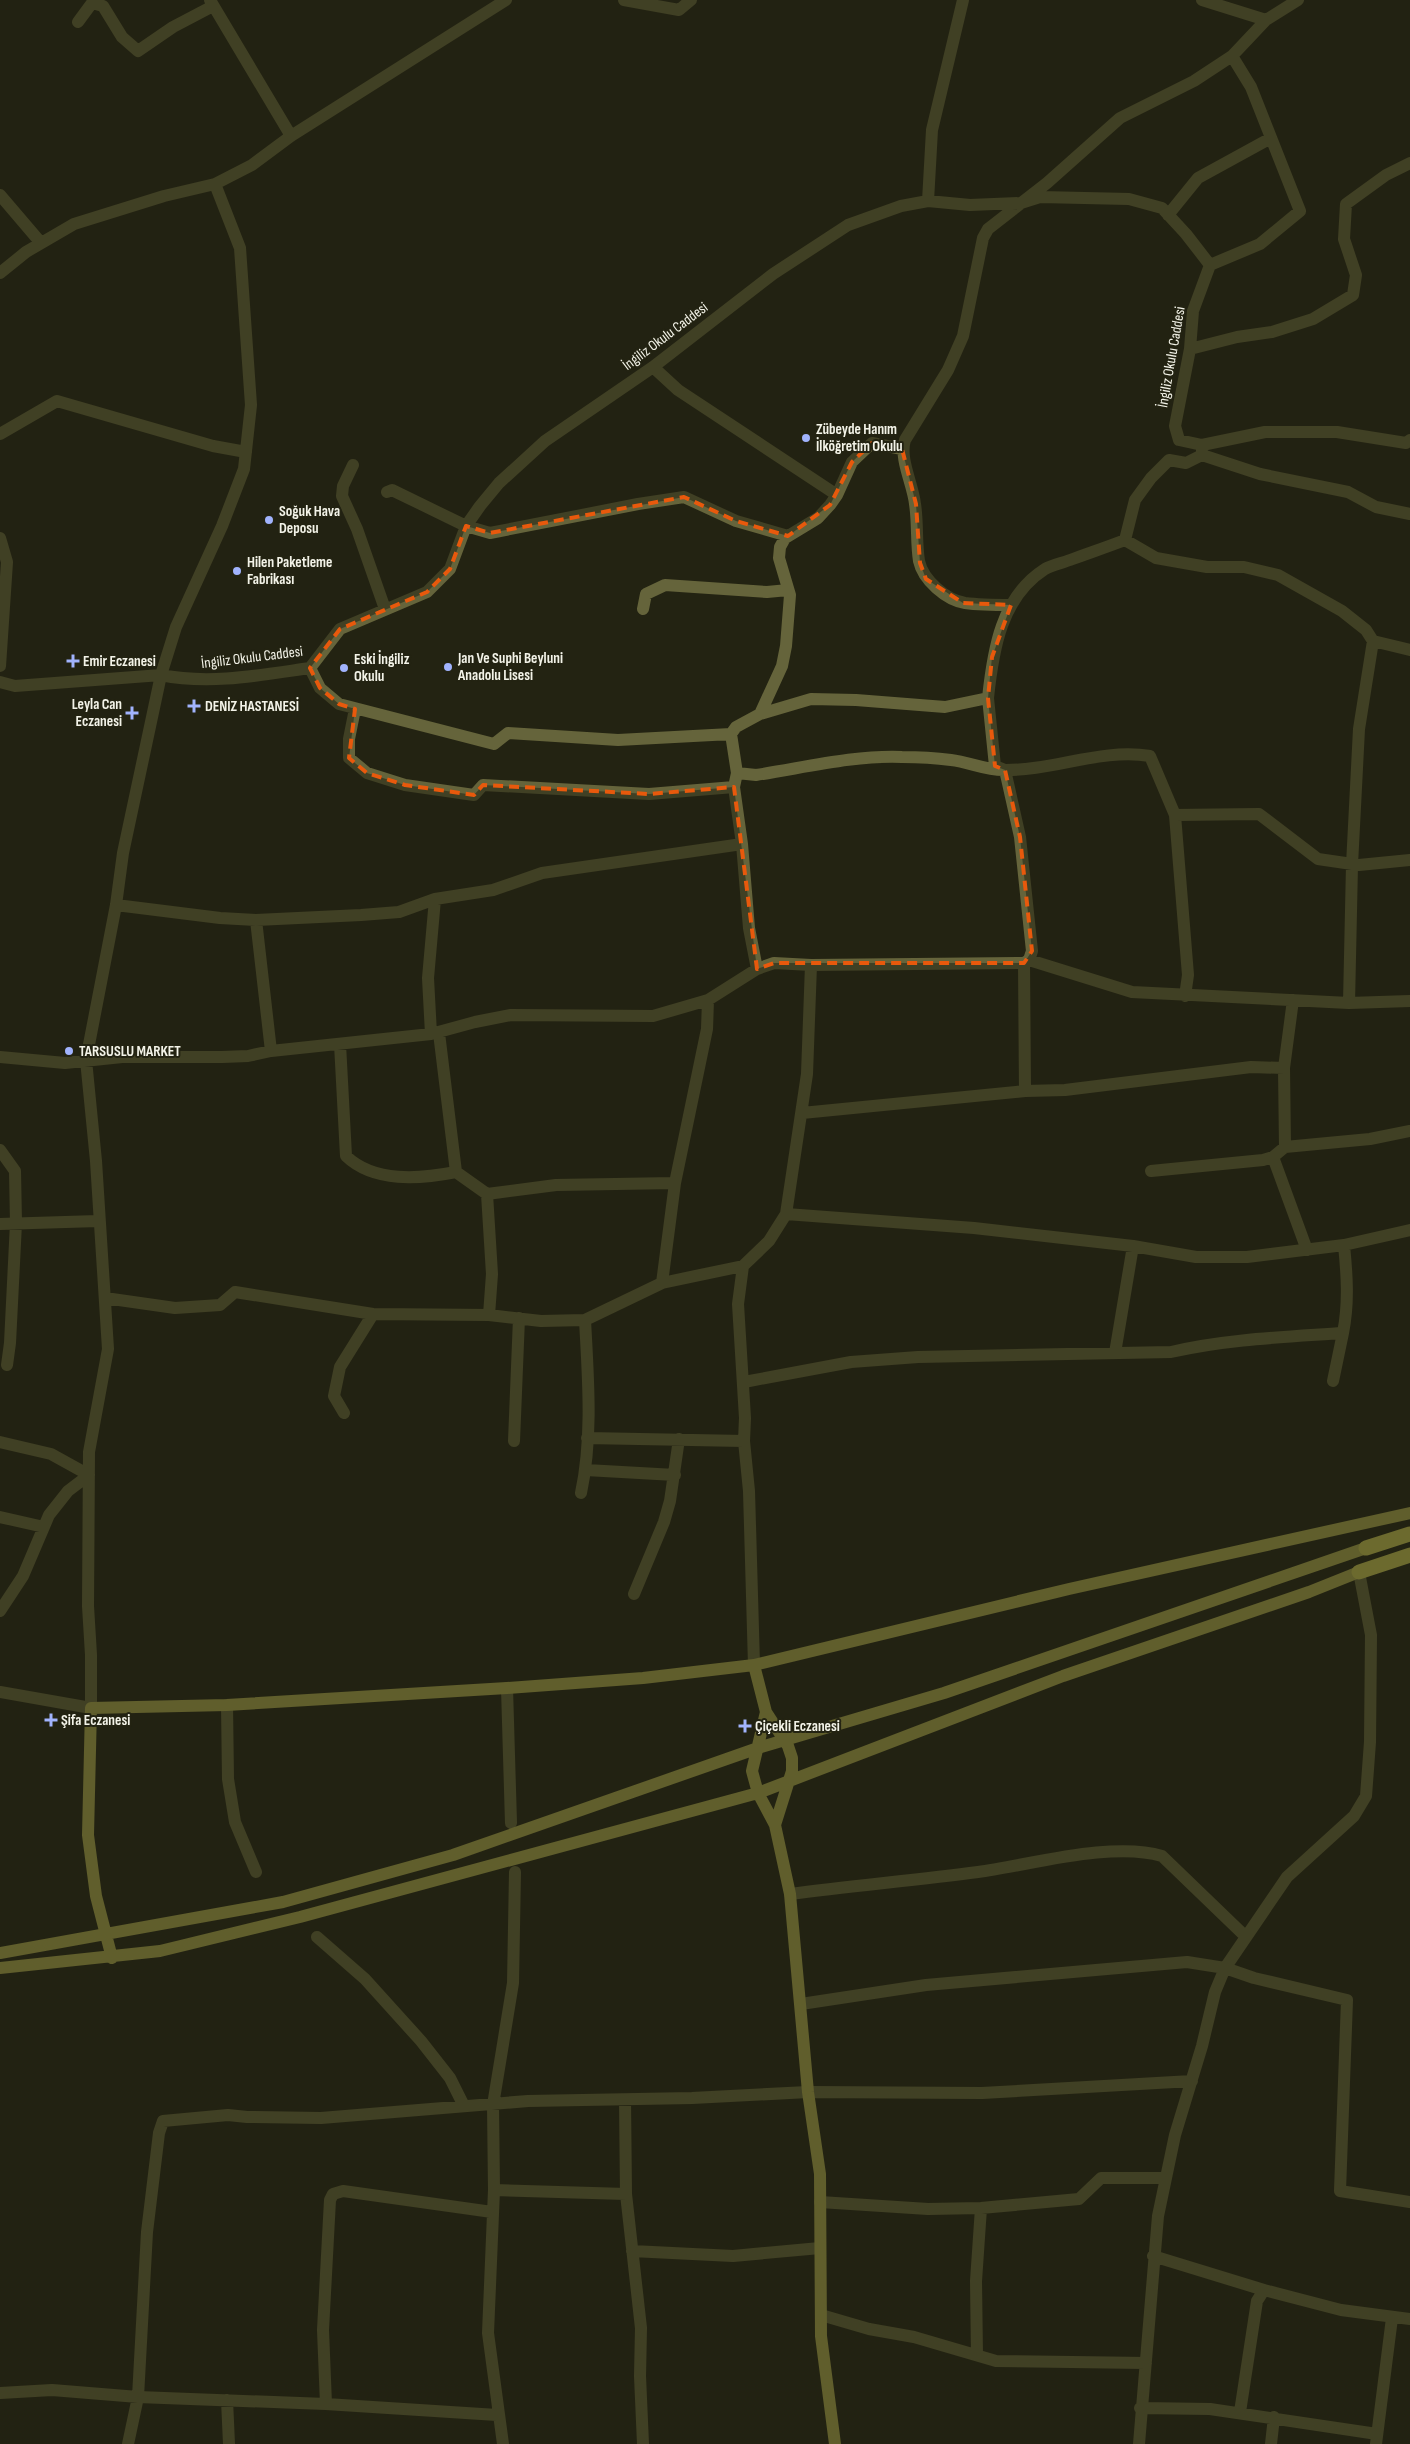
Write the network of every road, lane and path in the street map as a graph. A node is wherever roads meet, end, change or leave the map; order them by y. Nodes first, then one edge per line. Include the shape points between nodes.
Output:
1 (506, 0) edge
2 (624, 0) edge
3 (692, 0) edge
4 (962, 0) edge
5 (1202, 0) edge
6 (1298, 0) edge
7 (212, 3) edge
8 (1266, 20) junction
9 (78, 22) dead end
10 (1232, 56) junction
11 (291, 136) junction
12 (1271, 138) junction
13 (1410, 163) edge
14 (215, 184) junction
15 (0, 194) edge
16 (928, 201) junction
17 (1021, 203) junction
18 (1168, 215) junction
19 (41, 243) junction
20 (1210, 265) junction
21 (0, 274) edge
22 (1190, 349) junction
23 (654, 367) junction
24 (0, 434) edge
25 (1410, 440) edge
26 (902, 449) junction
27 (1202, 450) junction
28 (246, 452) junction
29 (353, 465) dead end
30 (387, 492) dead end
31 (837, 496) junction
32 (1410, 514) edge
33 (466, 526) junction
34 (788, 536) junction
35 (0, 538) edge
36 (1125, 540) junction
37 (788, 590) junction
38 (1011, 605) junction
39 (643, 608) dead end
40 (385, 610) junction
41 (1373, 641) junction
42 (1410, 650) edge
43 (0, 666) edge
44 (310, 668) junction
45 (161, 675) junction
46 (0, 682) edge
47 (988, 698) junction
48 (355, 709) junction
49 (760, 714) junction
50 (731, 734) junction
51 (1005, 770) junction
52 (737, 774) junction
53 (734, 787) junction
54 (1175, 815) junction
55 (742, 844) junction
56 (1410, 860) edge
57 (1352, 865) junction
58 (435, 899) junction
59 (116, 906) junction
60 (256, 920) junction
61 (1026, 961) junction
62 (811, 965) junction
63 (757, 968) junction
64 (1185, 996) junction
65 (708, 1000) junction
66 (1293, 1000) junction
67 (1410, 1001) edge
68 (1349, 1003) junction
69 (435, 1034) junction
70 (340, 1044) junction
71 (271, 1051) junction
72 (0, 1057) edge
73 (86, 1060) junction
74 (1284, 1068) junction
75 (1025, 1091) junction
76 (802, 1113) junction
77 (1410, 1131) edge
78 (1284, 1147) junction
79 (0, 1150) edge
80 (1273, 1157) junction
81 (1151, 1171) dead end
82 (456, 1172) junction
83 (675, 1183) junction
84 (487, 1194) junction
85 (786, 1214) junction
86 (98, 1221) junction
87 (0, 1224) edge
88 (16, 1224) junction
89 (1410, 1230) edge
90 (1344, 1245) junction
91 (1133, 1246) junction
92 (1307, 1250) junction
93 (743, 1266) junction
94 (662, 1283) junction
95 (105, 1298) junction
96 (373, 1314) junction
97 (489, 1315) junction
98 (519, 1318) junction
99 (585, 1320) junction
100 (1343, 1333) junction
101 (1115, 1353) junction
102 (7, 1365) dead end
103 (1333, 1381) dead end
104 (744, 1382) junction
105 (344, 1413) dead end
106 (587, 1438) junction
107 (679, 1439) junction
108 (514, 1441) dead end
109 (744, 1441) junction
110 (0, 1442) edge
111 (586, 1470) junction
112 (674, 1475) junction
113 (89, 1476) junction
114 (582, 1493) dead end
115 (1410, 1513) edge
116 (0, 1517) edge
117 (44, 1527) junction
118 (1410, 1534) edge
119 (1366, 1548) joint
120 (1410, 1555) edge
121 (1359, 1572) junction
122 (634, 1594) dead end
123 (0, 1611) edge
124 (754, 1665) junction
125 (507, 1688) junction
126 (0, 1692) edge
127 (227, 1705) junction
128 (91, 1708) junction
129 (766, 1712) junction
130 (784, 1740) junction
131 (758, 1748) junction
132 (788, 1782) junction
133 (758, 1793) junction
134 (511, 1823) dead end
135 (775, 1825) junction
136 (256, 1872) dead end
137 (515, 1872) dead end
138 (790, 1894) junction
139 (105, 1934) junction
140 (1245, 1936) junction
141 (317, 1937) dead end
142 (0, 1953) edge
143 (112, 1958) junction
144 (0, 1968) edge
145 (1225, 1968) junction
146 (801, 2004) junction
147 (1192, 2081) junction
148 (808, 2092) junction
149 (625, 2100) junction
150 (493, 2105) junction
151 (464, 2106) junction
152 (1165, 2178) junction
153 (494, 2190) junction
154 (626, 2194) junction
155 (820, 2202) junction
156 (1410, 2202) edge
157 (981, 2208) junction
158 (492, 2212) junction
159 (820, 2248) junction
160 (632, 2251) junction
161 (1153, 2256) junction
162 (1264, 2290) junction
163 (821, 2315) junction
164 (1392, 2318) junction
165 (1410, 2319) edge
166 (976, 2355) junction
167 (1146, 2363) junction
168 (0, 2393) edge
169 (138, 2397) junction
170 (227, 2400) junction
171 (326, 2404) junction
172 (1140, 2408) junction
173 (1240, 2412) junction
174 (497, 2415) junction
175 (1274, 2417) junction
176 (1377, 2439) edge
177 (128, 2444) edge
178 (229, 2444) edge
179 (503, 2444) edge
180 (643, 2444) edge
181 (835, 2444) edge
182 (1138, 2444) edge
183 (1271, 2444) edge

1 - 11 street
2 - 3 street via 679,10
4 - 16 street via 932,130
5 - 8 street
6 - 8 street
7 - 9 street via 138,51 122,37 103,6 92,3
7 - 11 street
8 - 10 street
10 - 12 street via 1251,86
10 - 17 street via 1194,81 1120,118
11 - 14 street via 252,165
12 - 18 street via 1198,178
12 - 20 street via 1300,211 1260,244
13 - 22 street via 1386,174 1346,204 1344,239 1356,275 1353,295 1313,319 1272,332
14 - 19 street via 74,224
14 - 28 street via 240,248 251,406
15 - 19 street
16 - 17 street, İngiliz Okulu Caddesi via 970,205
16 - 23 street, İngiliz Okulu Caddesi via 901,206 848,225 773,274
17 - 18 street, İngiliz Okulu Caddesi via 1040,197 1129,199 1162,208
17 - 26 street via 994,223 984,238 963,336 948,370
18 - 20 street, İngiliz Okulu Caddesi
19 - 21 street
20 - 22 street, İngiliz Okulu Caddesi via 1193,311
22 - 27 street, İngiliz Okulu Caddesi via 1175,426 1179,440
23 - 31 street via 678,390
23 - 33 street, İngiliz Okulu Caddesi via 524,458 499,483
24 - 28 street via 57,401 213,446
25 - 27 street via 1338,432 1265,432
26 - 31 street via 872,443 852,462
26 - 38 street via 916,504 915,531 926,579 963,603
27 - 32 street via 1260,474 1348,492 1376,508
27 - 36 street via 1186,463 1169,460 1151,478 1135,500
28 - 45 street via 244,469 176,627
29 - 40 street via 342,496
30 - 33 street via 392,490
31 - 34 street via 818,518
33 - 34 street via 490,534 684,497 736,521
33 - 40 street, İngiliz Okulu Caddesi via 450,570 427,592
34 - 37 street via 780,547 779,558
35 - 43 street via 7,562
36 - 38 street via 1046,569 1025,586
36 - 41 street via 1156,558 1278,575 1342,611 1366,630
37 - 39 street via 767,592 664,585 646,594
37 - 49 street via 788,623 782,666
38 - 47 street via 1000,626 992,657
40 - 44 street, İngiliz Okulu Caddesi via 340,629
41 - 42 street
41 - 57 street via 1359,729
44 - 45 street, İngiliz Okulu Caddesi via 210,680
44 - 48 street via 320,688 339,704
45 - 46 street, İngiliz Okulu Caddesi via 15,686
45 - 59 street via 123,854
47 - 49 street via 945,706 811,699
47 - 51 street via 995,766
48 - 50 street via 494,744 508,733 618,740
48 - 53 street via 349,758 367,773 405,785 474,795 483,785 649,794
49 - 50 street via 736,727
50 - 52 street
51 - 52 street via 952,760 903,757 860,759 756,775
51 - 54 street via 1116,755 1150,756
51 - 61 street via 1020,837 1032,951
52 - 53 street
53 - 55 street
54 - 57 street via 1259,814 1318,859
54 - 64 street via 1188,975
55 - 58 street via 542,873 493,890
55 - 63 street via 749,928
56 - 57 street
57 - 68 street
58 - 60 street via 399,912
58 - 69 street via 428,978
59 - 60 street
59 - 73 street
60 - 71 street
61 - 62 street
61 - 64 street via 1132,992
61 - 75 street
62 - 63 street via 774,963
62 - 76 street via 807,1074
63 - 65 street
64 - 66 street
65 - 69 street via 653,1016 511,1015
65 - 83 street via 707,1028
66 - 68 street
66 - 74 street
67 - 68 street
69 - 70 street
69 - 82 street
70 - 71 street
70 - 82 street via 346,1156 372,1173 399,1177 426,1178
71 - 73 street via 248,1056
72 - 73 street via 65,1063
73 - 86 street
74 - 75 street via 1251,1067 1065,1090
74 - 78 street
75 - 76 street
76 - 85 street
77 - 78 street via 1370,1139
78 - 80 street
79 - 88 street via 15,1171
80 - 81 street
80 - 92 street
82 - 84 street
83 - 84 street via 556,1185
83 - 94 street
84 - 97 street via 492,1274
85 - 91 street via 974,1228
85 - 93 street via 770,1241
86 - 88 street
86 - 95 street
87 - 88 street
88 - 102 street
89 - 90 street
90 - 92 street
90 - 100 street via 1347,1312
91 - 92 street via 1196,1257 1246,1257
91 - 101 street
93 - 94 street
93 - 104 street via 738,1304
94 - 99 street
95 - 96 street via 175,1308 220,1305 235,1292
95 - 113 street via 108,1349 90,1452
96 - 97 street
96 - 105 street via 340,1367 334,1396
97 - 98 street
98 - 99 street
98 - 108 street
99 - 106 street
100 - 101 street via 1204,1344 1171,1352
100 - 103 street
101 - 104 street via 918,1357 851,1362
104 - 109 street
106 - 107 street
106 - 111 street
107 - 109 street
107 - 112 street
109 - 124 street via 749,1492
110 - 113 street via 51,1454
111 - 112 street
111 - 114 street
112 - 122 street via 664,1522
113 - 117 street via 68,1491
113 - 128 street
115 - 124 main road via 1069,1589
116 - 117 street
117 - 123 street via 23,1576
118 - 119 highway
119 - 130 main road via 953,1690
120 - 121 highway
121 - 132 main road via 1063,1676
121 - 140 street via 1371,1635 1366,1796 1354,1816 1286,1876
124 - 125 main road via 643,1678
124 - 129 main road
125 - 127 main road
125 - 134 street
126 - 128 street
127 - 128 main road
127 - 136 street via 228,1779 241,1837
128 - 139 main road via 88,1835
129 - 130 main road
129 - 131 main road
130 - 131 main road
130 - 132 main road via 793,1764
131 - 133 main road via 752,1771
131 - 139 main road via 453,1855 283,1902
132 - 133 main road
132 - 135 main road
133 - 135 main road
133 - 143 main road via 300,1917 160,1951
135 - 138 main road
137 - 150 street via 513,1983
138 - 140 street via 979,1872 1112,1851 1144,1850 1162,1856
138 - 146 main road
139 - 142 main road
139 - 143 main road
140 - 145 street
141 - 151 street via 365,1979 421,2041 450,2078
143 - 144 main road
145 - 146 street via 1187,1962 1159,1964 926,1985
145 - 147 street via 1215,1992
145 - 156 street via 1347,2000 1340,2191
146 - 148 main road
147 - 148 street via 982,2094
147 - 152 street
148 - 149 street
148 - 155 main road via 820,2174
149 - 150 street via 528,2101
149 - 154 street
150 - 151 street
150 - 153 street
151 - 169 street via 321,2118 228,2115 163,2121 147,2232
152 - 157 street via 1101,2178 1079,2199
152 - 161 street
153 - 154 street
153 - 158 street
154 - 160 street
155 - 157 street
155 - 159 main road
157 - 166 street via 976,2281
158 - 171 street via 344,2191 333,2194 330,2200 323,2330
158 - 174 street via 488,2333
159 - 160 street via 733,2256
159 - 163 main road
160 - 180 street via 641,2328
161 - 162 street
161 - 167 street
162 - 164 street via 1341,2310
162 - 173 street via 1257,2301
163 - 166 street
163 - 181 main road
164 - 165 street
164 - 176 street
166 - 167 street via 996,2361 1026,2363
167 - 172 street
168 - 169 street via 52,2390
169 - 170 street
169 - 177 street
170 - 171 street
170 - 178 street
171 - 174 street
172 - 173 street
172 - 182 street
173 - 175 street
174 - 179 street
175 - 176 street
175 - 183 street

